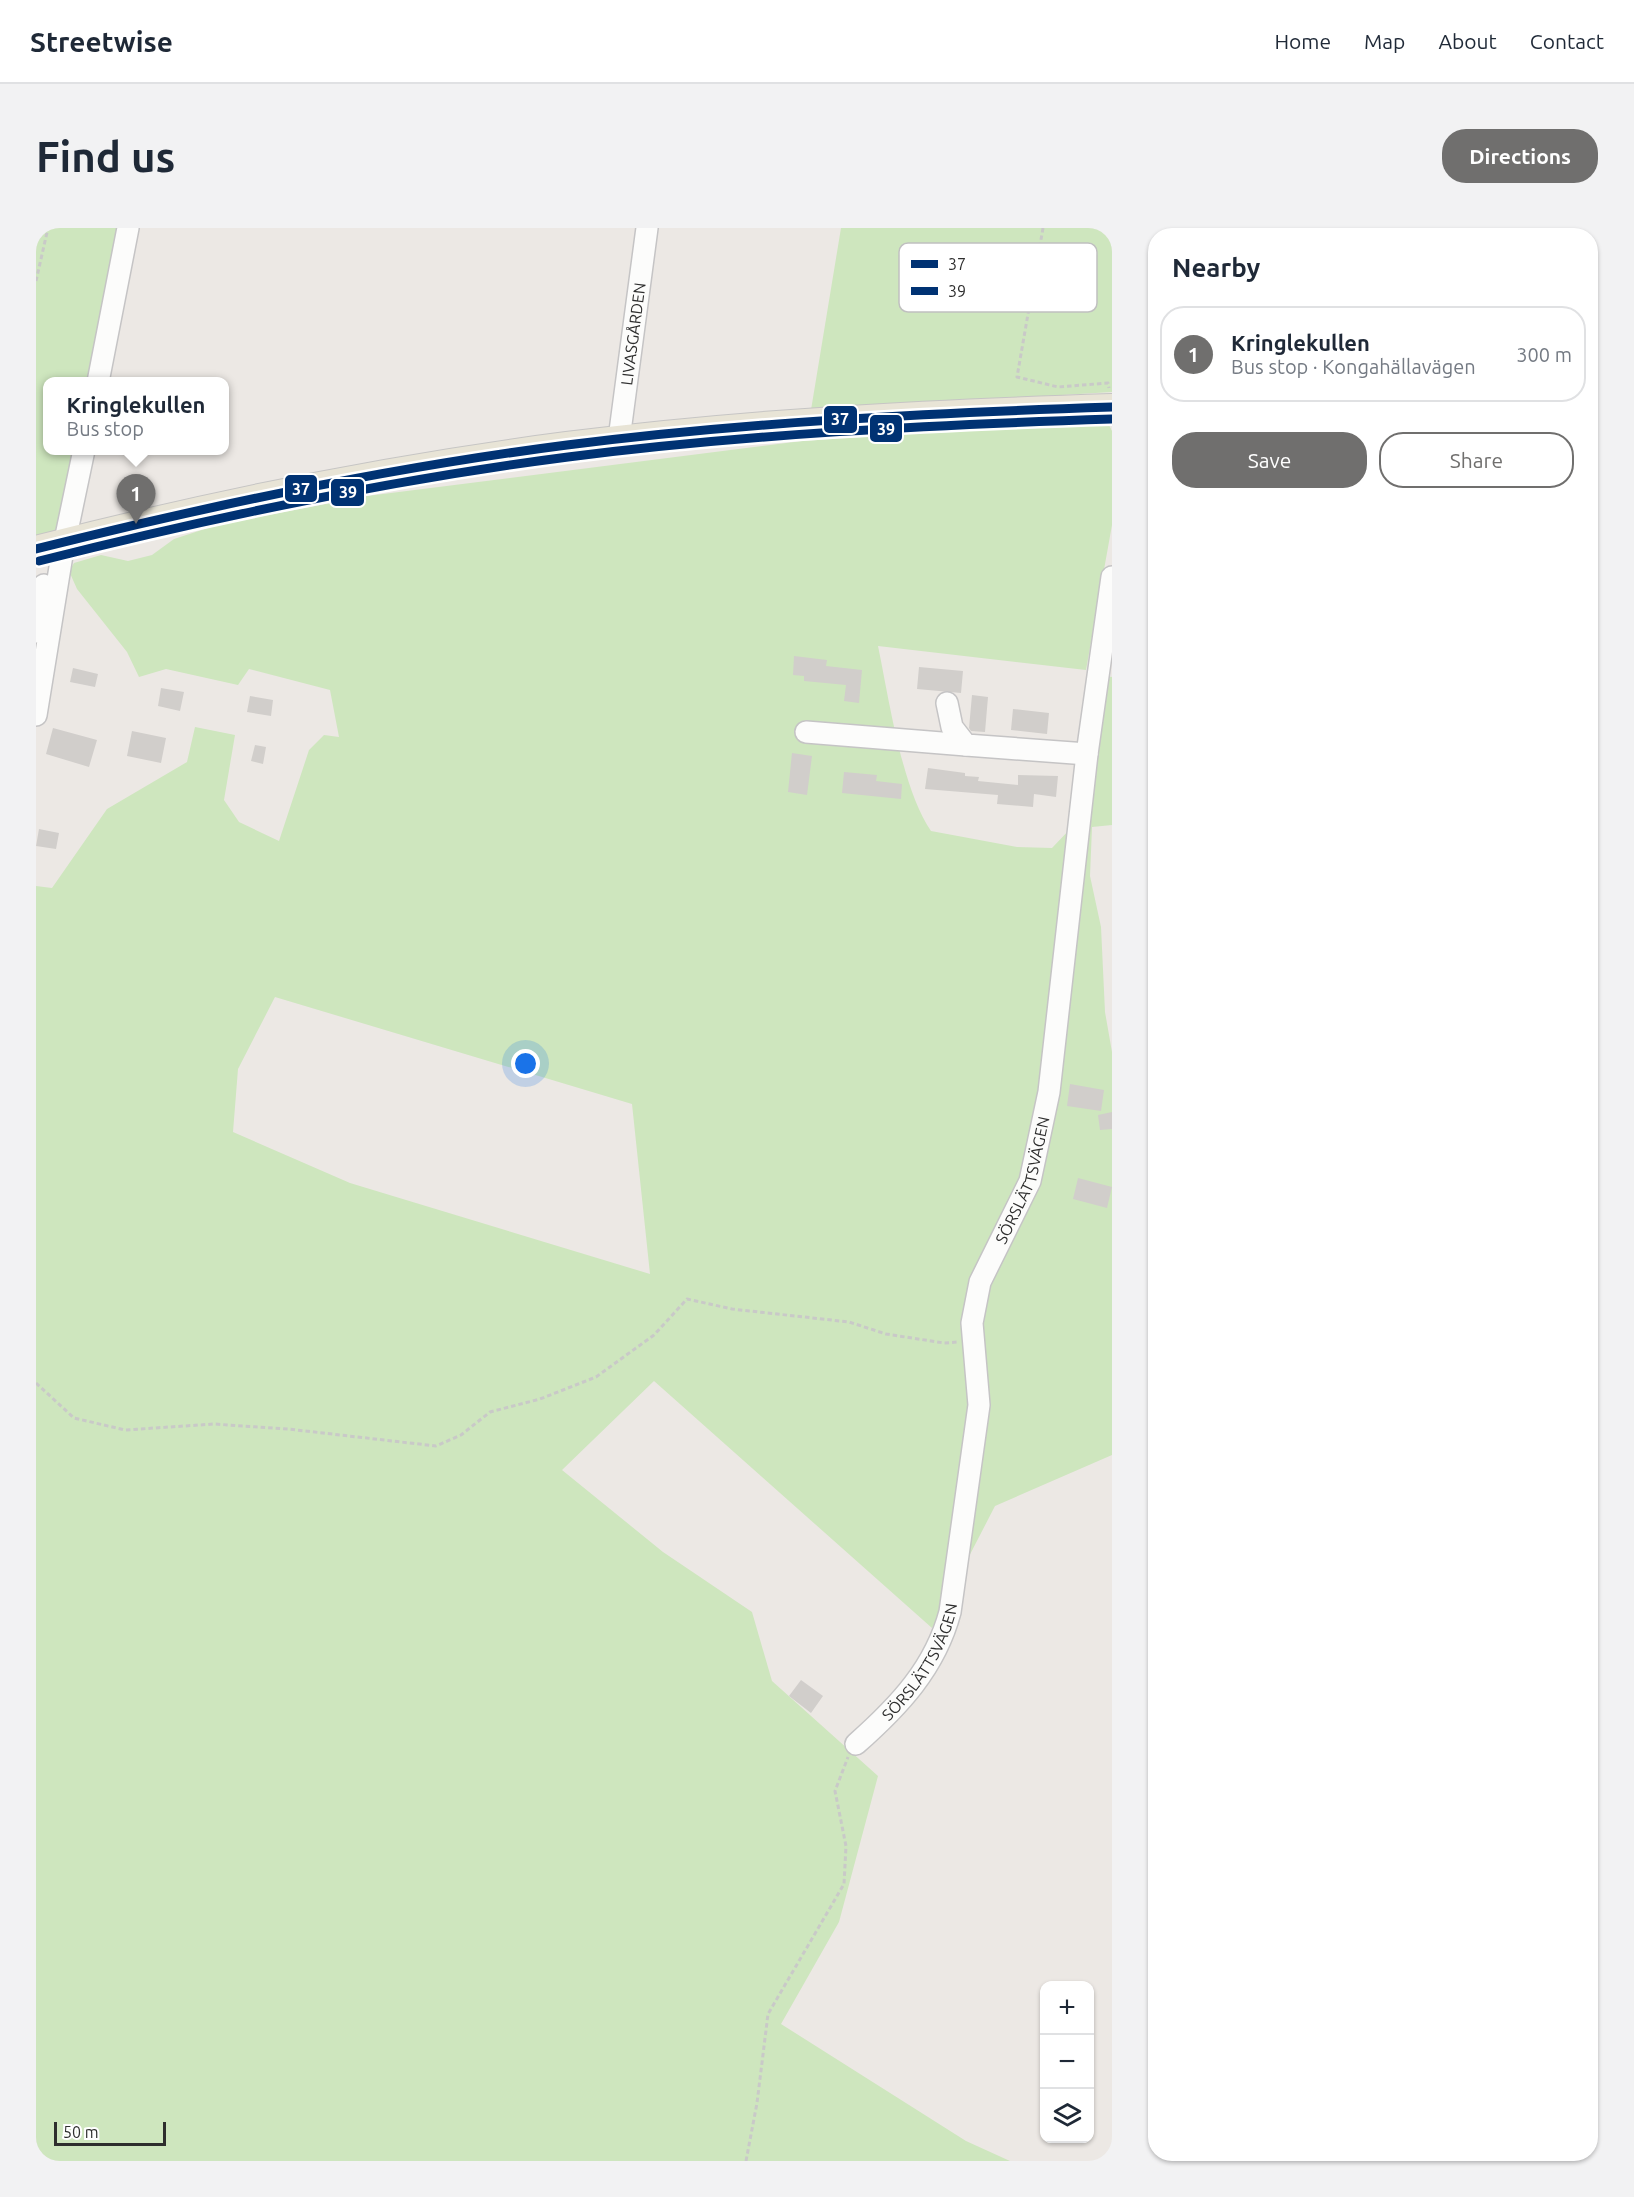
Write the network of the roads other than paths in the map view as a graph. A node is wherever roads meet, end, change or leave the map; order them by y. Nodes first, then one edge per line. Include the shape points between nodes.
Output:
1 (128, 228) edge
2 (647, 228) edge
3 (99, 377) edge
4 (1111, 407) edge
5 (619, 439) junction
6 (82, 455) edge
7 (49, 545) edge
8 (1112, 577) edge
9 (36, 632) edge
10 (947, 703) dead end
11 (36, 715) edge
12 (806, 732) dead end
13 (966, 746) junction
14 (1087, 754) junction
15 (856, 1744) road end

1 - 3 street
2 - 5 street, LIVASGÅRDEN
4 - 5 main road via 826,422
5 - 7 main road via 412,468 222,505
6 - 7 street
7 - 9 street
7 - 11 street
8 - 14 street, SÖRSLÄTTSVÄGEN
10 - 13 street via 952,727
12 - 13 street
13 - 14 street
14 - 15 street, SÖRSLÄTTSVÄGEN via 1049,1092 1030,1181 980,1282 972,1323 979,1405 950,1612 926,1669 903,1700

